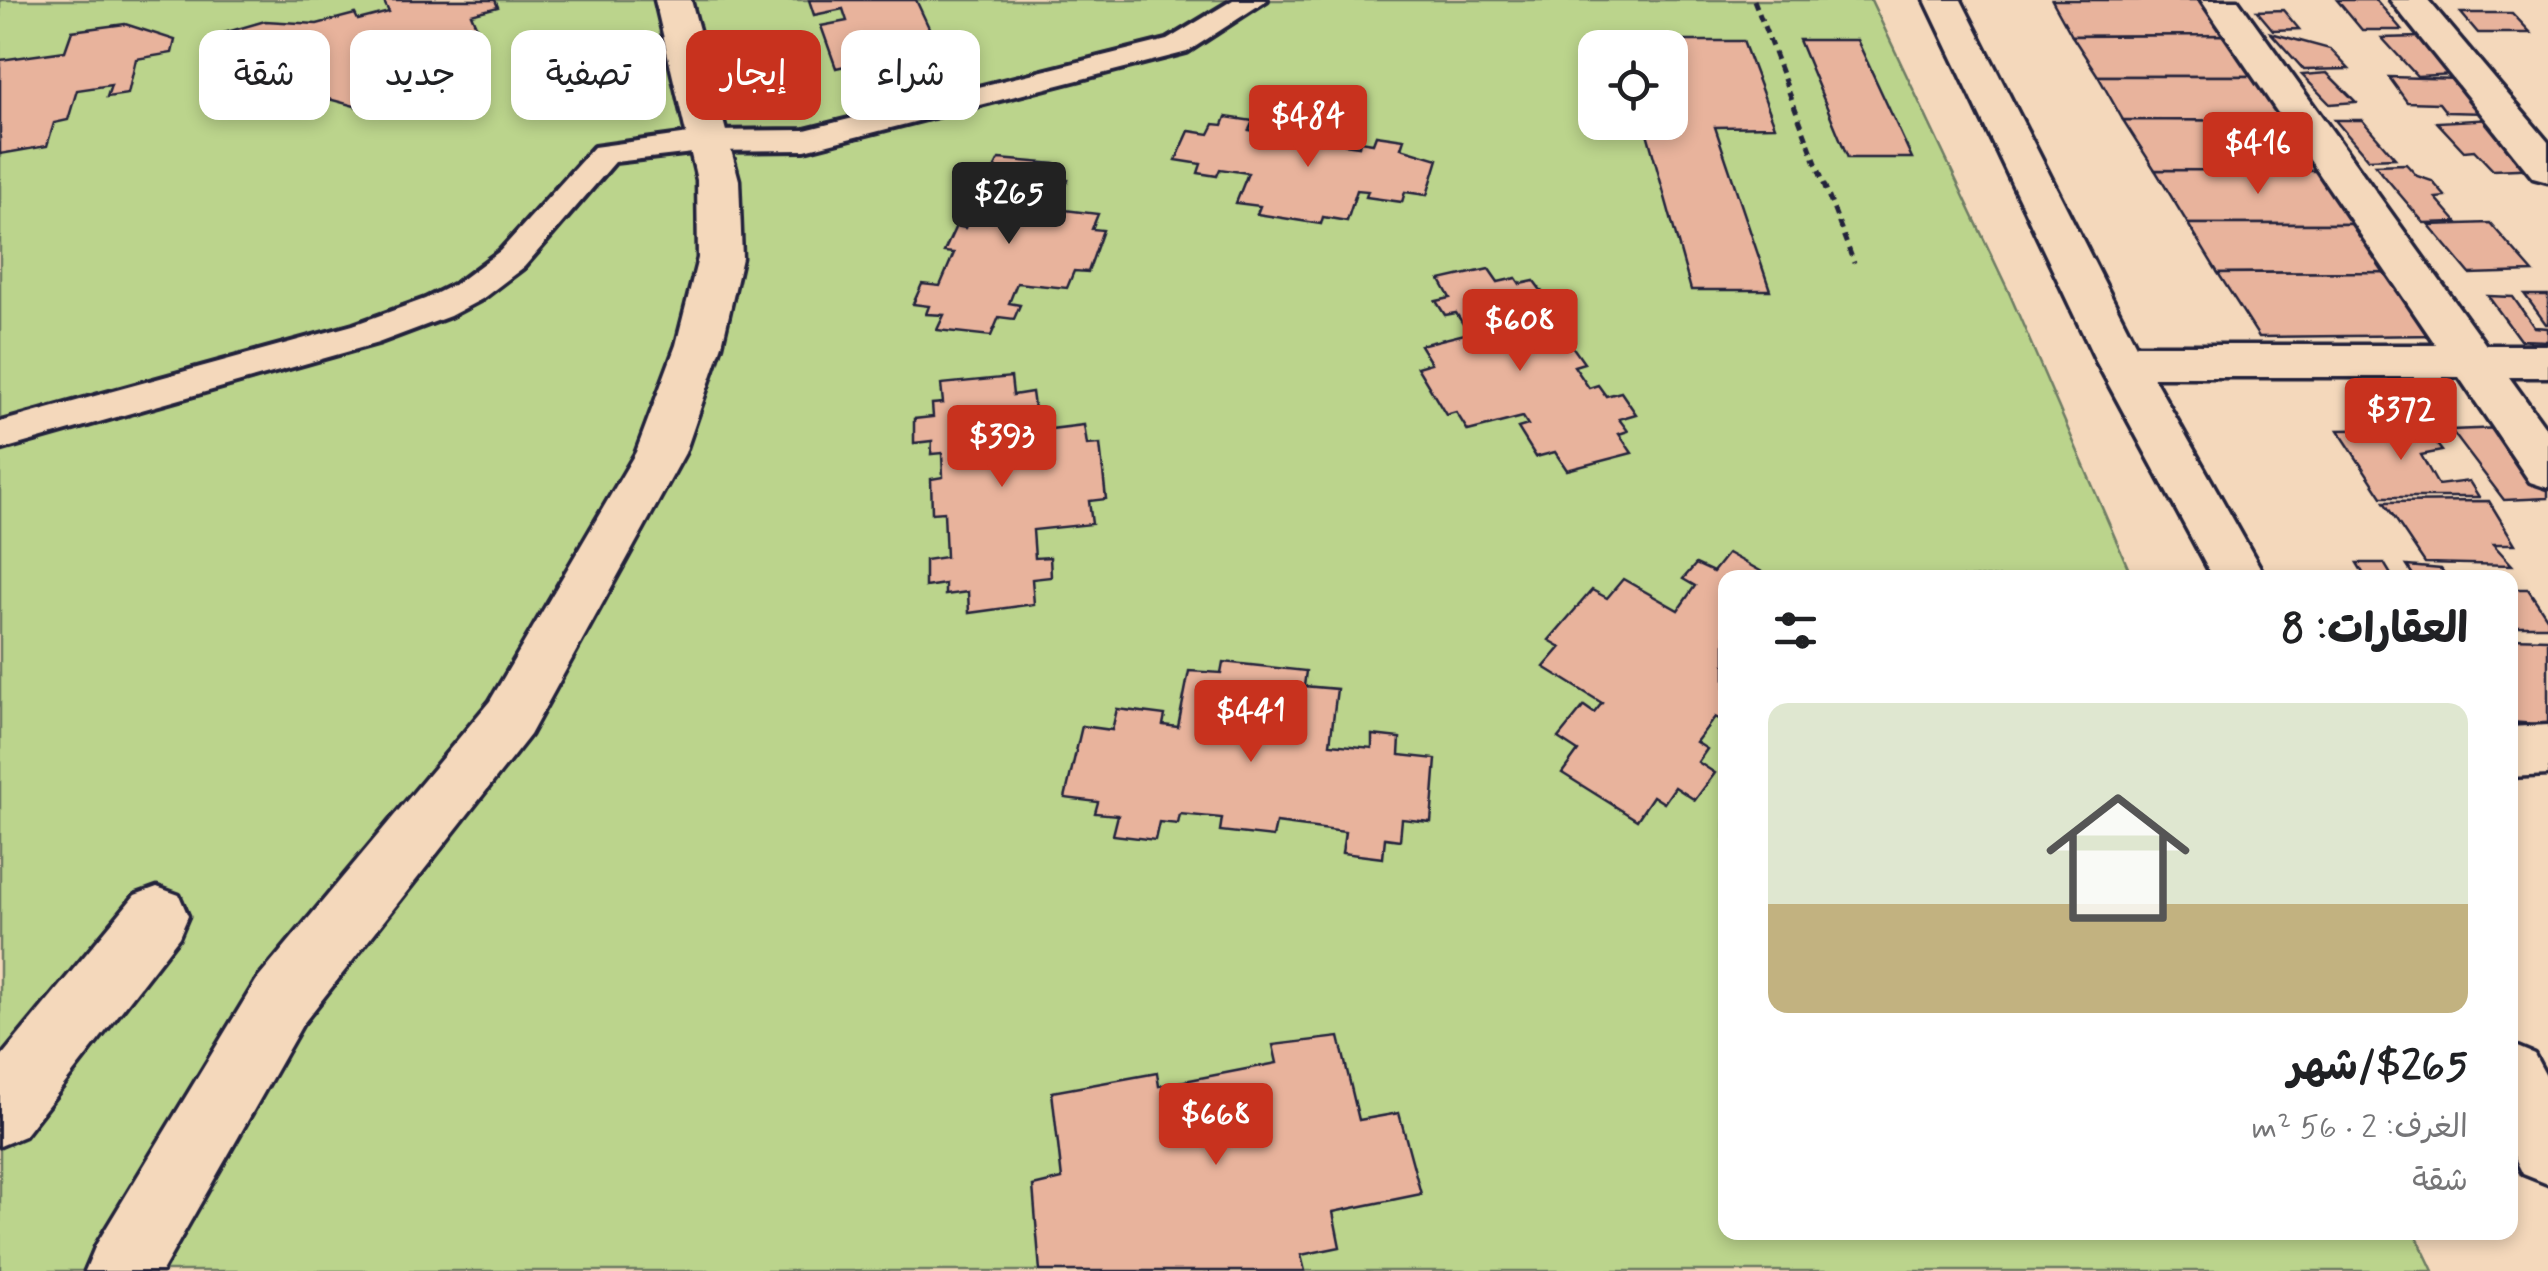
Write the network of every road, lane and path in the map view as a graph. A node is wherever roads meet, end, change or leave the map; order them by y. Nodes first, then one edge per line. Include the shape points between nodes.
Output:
1 (673, 0) edge
2 (1254, 0) edge
3 (1754, 0) edge
4 (1943, 0) edge
5 (2219, 0) edge
6 (2408, 0) edge
7 (710, 141) junction
8 (2548, 170) edge
9 (1854, 263) dead end
10 (2120, 361) junction
11 (2470, 361) junction
12 (2548, 361) edge
13 (0, 436) edge
14 (2548, 470) edge
15 (2236, 570) edge
16 (2548, 750) edge
17 (2518, 752) edge
18 (157, 916) dead end
19 (2518, 1093) edge
20 (0, 1112) edge
21 (2548, 1149) edge
22 (122, 1271) edge

1 - 7 street
2 - 7 lane via 1177,46 806,140
3 - 9 path
4 - 10 street
5 - 11 street
6 - 8 street
7 - 13 lane via 605,154 518,253 439,307
7 - 22 street via 720,258 660,453 510,718 279,1003
10 - 11 street
10 - 15 street
11 - 12 street
11 - 14 street
16 - 17 street
18 - 20 street
19 - 21 street

